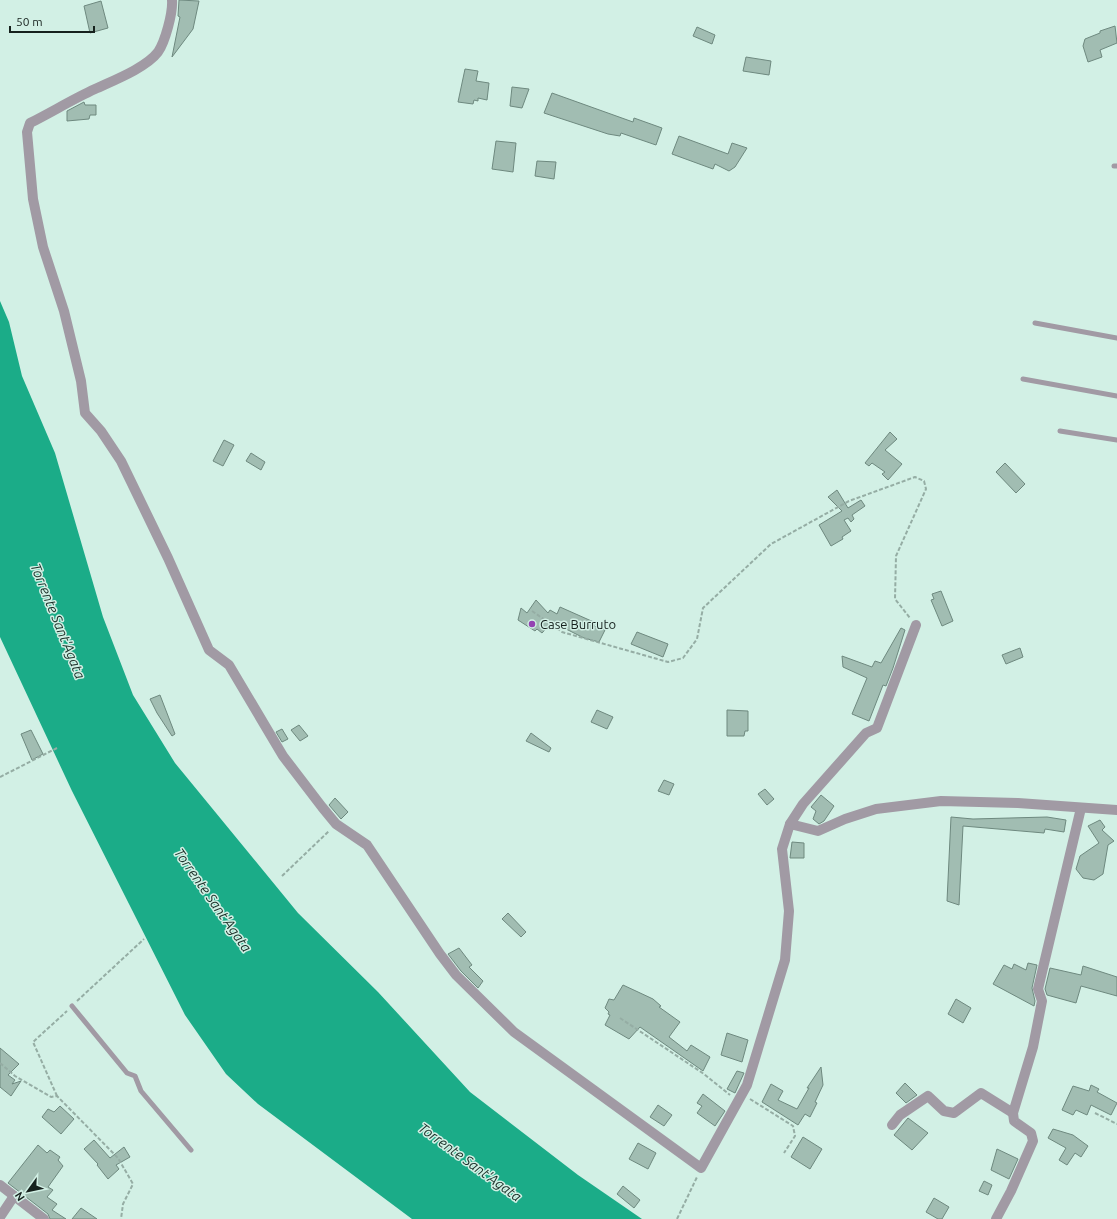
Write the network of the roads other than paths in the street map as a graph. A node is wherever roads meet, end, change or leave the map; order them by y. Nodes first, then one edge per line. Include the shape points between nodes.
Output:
1 (172, 0) edge
2 (1035, 323) dead end
3 (1117, 338) edge
4 (1023, 379) dead end
5 (1117, 396) edge
6 (1060, 431) dead end
7 (1117, 440) edge
8 (916, 625) road end
9 (1081, 808) junction
10 (1117, 810) edge
11 (790, 824) junction
12 (72, 1006) dead end
13 (1013, 1113) junction
14 (892, 1125) dead end
15 (191, 1150) dead end
16 (0, 1185) edge
17 (14, 1196) junction
18 (0, 1217) edge
19 (44, 1219) edge
20 (996, 1219) edge

1 - 11 street via 165,38 158,52 148,61 114,82 94,89 30,123 27,132 33,199 43,247 64,311 86,412 121,461 168,558 208,650 229,665 283,756 336,824 367,845 456,976 514,1032 701,1168 741,1097 753,1068 785,960 789,911 782,849
2 - 3 lane
4 - 5 lane
6 - 7 lane
8 - 11 street via 877,728 866,733 803,804
9 - 10 street
9 - 11 street via 942,801 876,809 818,831
9 - 13 street via 1038,989 1042,1001 1033,1047
12 - 15 lane via 127,1073 135,1076 142,1091
13 - 14 street via 981,1093 954,1112 944,1111 928,1096 900,1115
13 - 20 street via 1014,1120 1031,1133 1033,1140
16 - 17 street
17 - 18 street
17 - 19 street

